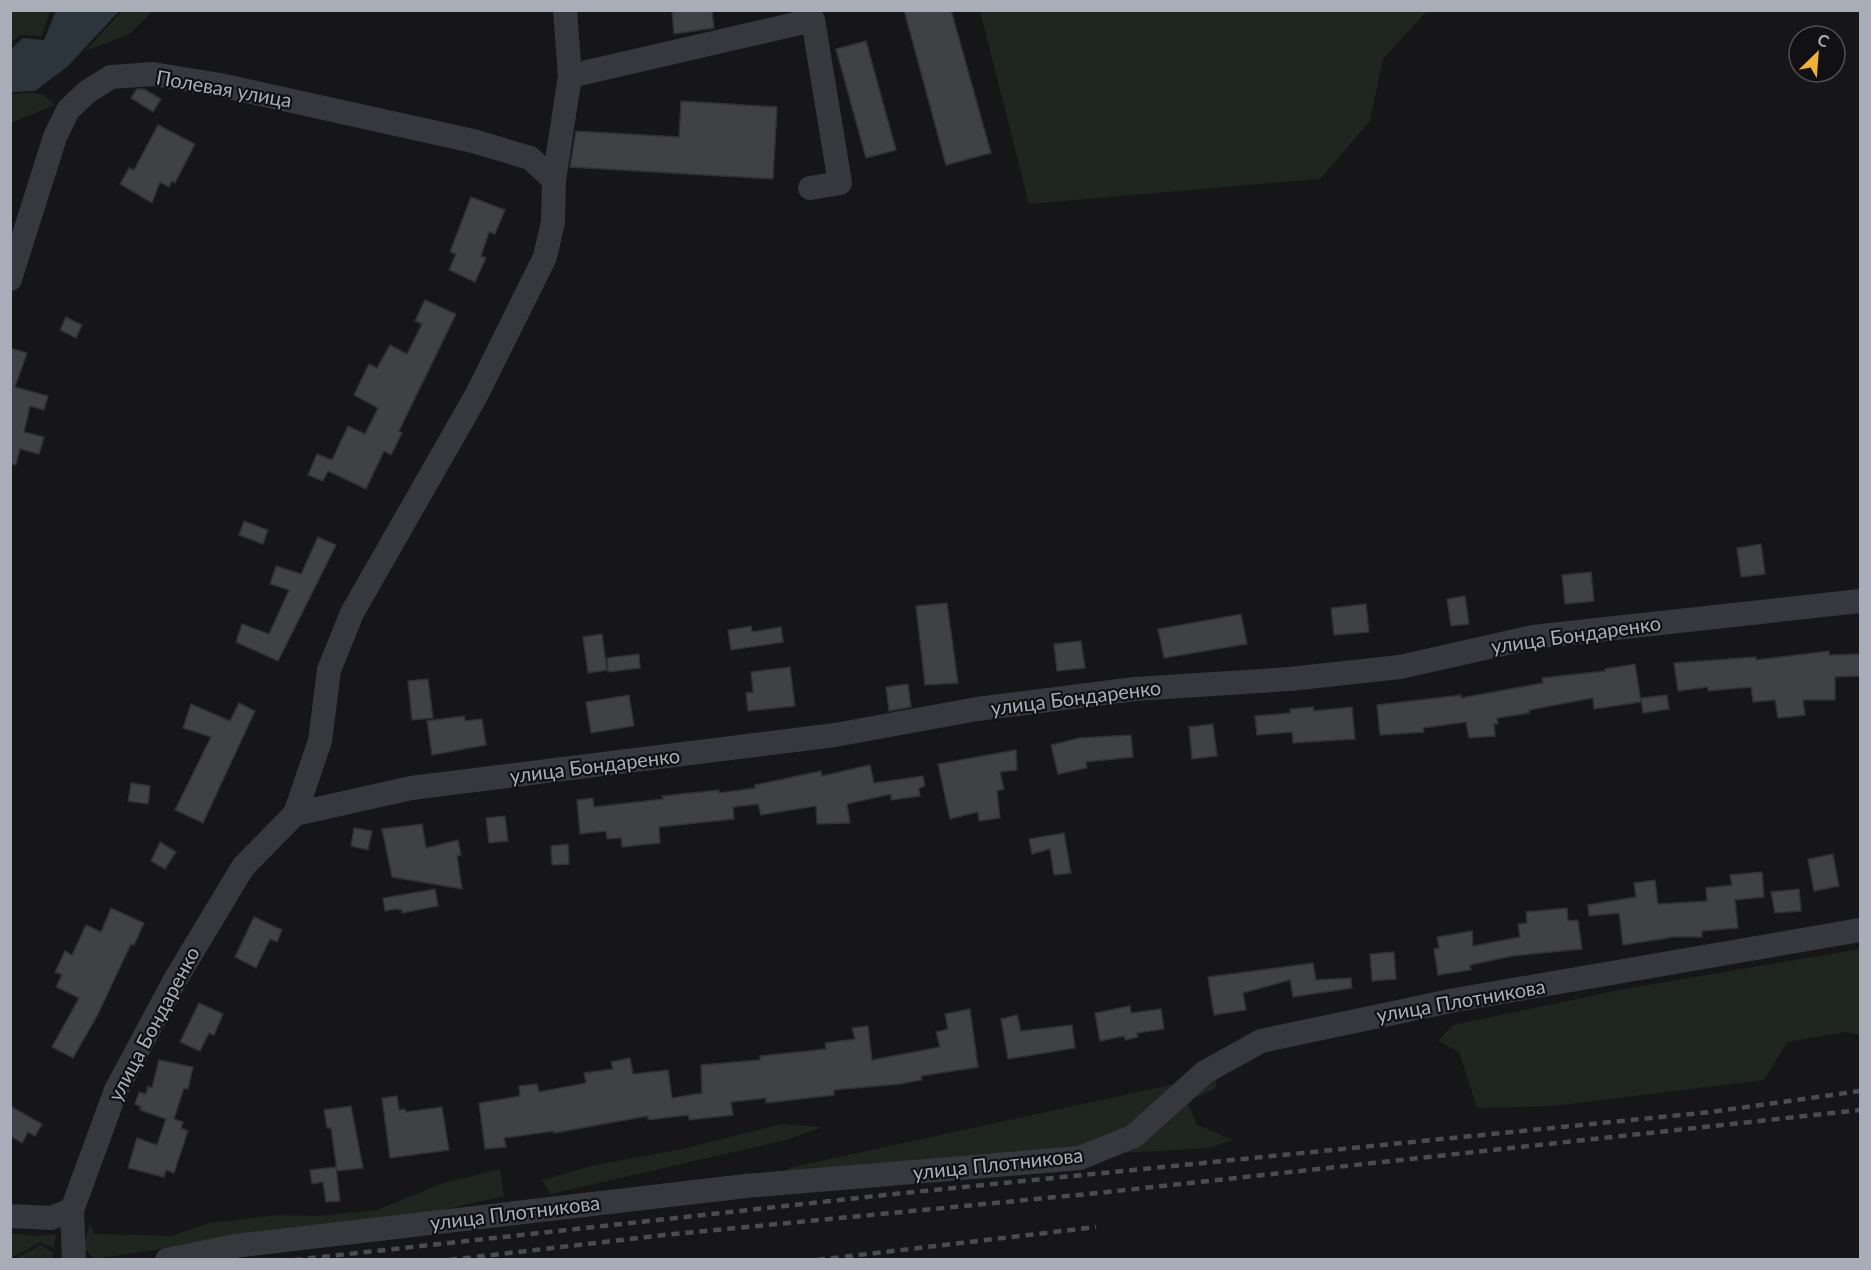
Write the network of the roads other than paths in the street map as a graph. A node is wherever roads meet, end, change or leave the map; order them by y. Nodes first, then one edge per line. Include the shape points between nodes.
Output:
1 (566, 10) edge
2 (814, 15) edge
3 (570, 76) junction
4 (554, 180) junction
5 (810, 188) dead end
6 (10, 279) edge
7 (1860, 601) edge
8 (295, 814) junction
9 (1860, 930) edge
10 (72, 1210) junction
11 (10, 1216) edge
12 (74, 1260) edge
13 (167, 1260) edge

1 - 3 street, улица Бондаренко
2 - 3 street
2 - 5 street via 840,183
3 - 4 street, улица Бондаренко
4 - 6 street, Полевая улица via 530,158 473,141 220,85 153,74 111,77 68,110 55,137
4 - 8 street, улица Бондаренко via 545,257 476,396 352,613 328,670 320,741
7 - 8 street, улица Бондаренко via 1533,637 1400,667 1135,689 977,710 835,735 411,788
8 - 10 street, улица Бондаренко via 243,867 175,980 116,1090
9 - 13 street, улица Плотникова via 1455,1000 1261,1041 1205,1072 1134,1136 1080,1158 699,1191 235,1246
10 - 11 street via 51,1218
10 - 12 street, улица Бондаренко

